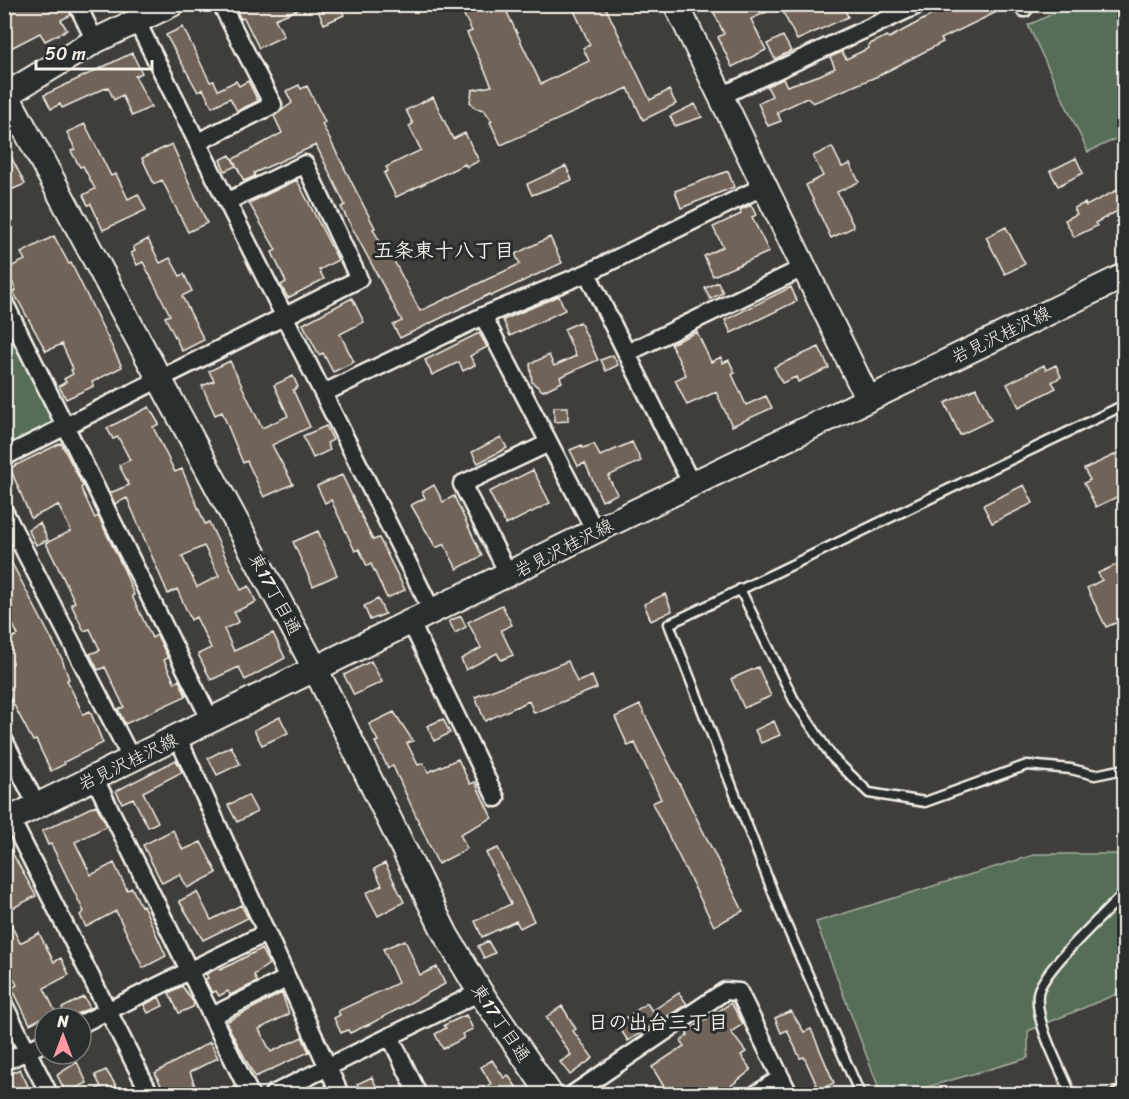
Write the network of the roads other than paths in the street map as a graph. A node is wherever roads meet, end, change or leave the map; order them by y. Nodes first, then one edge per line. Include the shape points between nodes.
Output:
1 (77, 4) edge
2 (172, 4) edge
3 (221, 4) edge
4 (920, 4) edge
5 (677, 5) edge
6 (136, 21) junction
7 (95, 41) junction
8 (5, 93) edge
9 (721, 96) junction
10 (198, 142) junction
11 (764, 186) junction
12 (228, 201) junction
13 (803, 267) junction
14 (587, 273) junction
15 (1125, 276) edge
16 (4, 302) edge
17 (286, 315) junction
18 (483, 316) junction
19 (627, 353) junction
20 (160, 377) junction
21 (324, 393) junction
22 (868, 399) junction
23 (1125, 405) edge
24 (65, 425) junction
25 (549, 443) junction
26 (4, 457) edge
27 (692, 485) junction
28 (4, 511) edge
29 (595, 531) junction
30 (509, 575) junction
31 (740, 589) junction
32 (433, 613) junction
33 (411, 623) junction
34 (316, 670) junction
35 (211, 721) junction
36 (178, 738) junction
37 (4, 740) edge
38 (132, 760) junction
39 (1125, 769) edge
40 (94, 777) junction
41 (496, 798) dead end
42 (37, 806) junction
43 (8, 820) edge
44 (1125, 893) edge
45 (266, 933) junction
46 (191, 970) junction
47 (286, 979) junction
48 (480, 992) junction
49 (4, 1005) edge
50 (110, 1010) junction
51 (212, 1016) junction
52 (93, 1018) edge
53 (390, 1036) junction
54 (33, 1047) edge
55 (27, 1050) junction
56 (4, 1062) edge
57 (327, 1068) junction
58 (780, 1078) junction
59 (1125, 1091) edge
60 (49, 1095) edge
61 (150, 1095) edge
62 (250, 1095) edge
63 (273, 1095) edge
64 (340, 1095) edge
65 (418, 1095) edge
66 (550, 1095) edge
67 (573, 1095) edge
68 (756, 1095) edge
69 (789, 1095) edge
70 (860, 1095) edge
71 (1071, 1095) edge
72 (1115, 1095) edge

1 - 7 street
2 - 6 street
3 - 10 street via 273,105
4 - 9 street
5 - 9 street
6 - 7 street
6 - 10 street
7 - 8 street
8 - 20 street, 東17丁目通
9 - 11 street
10 - 12 street
11 - 13 street
11 - 14 street
12 - 17 street
12 - 17 street via 304,164 359,279
13 - 19 street
13 - 22 street
14 - 18 street
14 - 19 street
15 - 22 street, 岩見沢桂沢線
16 - 24 street
17 - 20 street
17 - 21 street
18 - 21 street
18 - 25 street
19 - 27 street
20 - 24 street
20 - 34 street, 東17丁目通
21 - 32 street
22 - 27 street, 岩見沢桂沢線
23 - 31 lane
24 - 26 street
24 - 35 street
25 - 29 street
25 - 30 street via 462,484
27 - 29 street, 岩見沢桂沢線
28 - 38 street
29 - 30 street, 岩見沢桂沢線
30 - 32 street, 岩見沢桂沢線
31 - 39 lane via 794,700 832,757 868,793 925,801 1028,765 1095,775
31 - 70 lane via 669,624 780,913
32 - 33 street, 岩見沢桂沢線
33 - 34 street, 岩見沢桂沢線
33 - 41 street
34 - 35 street, 岩見沢桂沢線
34 - 48 street, 東17丁目通 via 429,902
35 - 36 street, 岩見沢桂沢線
36 - 38 street, 岩見沢桂沢線
36 - 45 street
37 - 42 street
38 - 40 street, 岩見沢桂沢線
40 - 42 street, 岩見沢桂沢線
40 - 46 street
42 - 43 street, 岩見沢桂沢線
43 - 50 street
44 - 71 lane via 1050,970 1040,988 1041,1022
45 - 46 street
45 - 47 street
46 - 50 street
46 - 51 street
47 - 51 street
47 - 57 street
48 - 53 street
48 - 66 street, 東17丁目通
49 - 55 street
50 - 52 street
50 - 61 street
51 - 62 street
53 - 57 street
53 - 65 street
54 - 55 street
55 - 56 street
55 - 60 street
57 - 63 street
57 - 64 street
58 - 67 street via 739,992 725,991
58 - 68 street
58 - 69 street
59 - 72 lane

